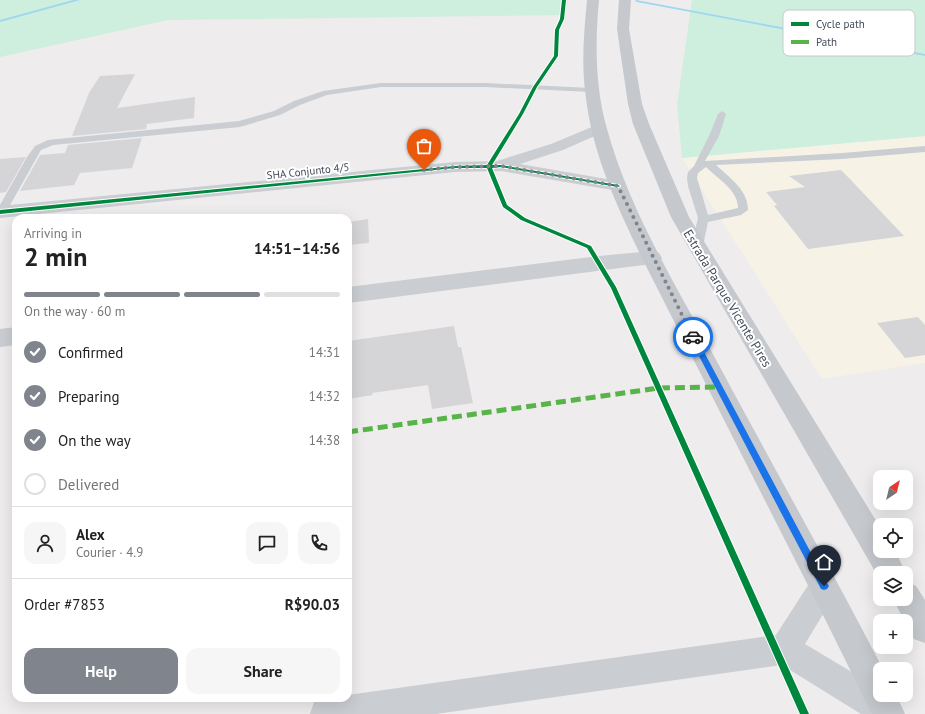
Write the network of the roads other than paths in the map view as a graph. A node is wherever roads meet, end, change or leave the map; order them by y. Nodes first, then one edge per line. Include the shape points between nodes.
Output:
1 (593, 0) edge
2 (625, 0) edge
3 (591, 90) junction
4 (722, 114) dead end
5 (599, 129) junction
6 (925, 149) edge
7 (703, 164) junction
8 (501, 166) junction
9 (618, 186) junction
10 (0, 212) edge
11 (703, 219) junction
12 (697, 246) junction
13 (652, 258) junction
14 (352, 294) edge
15 (12, 336) edge
16 (0, 338) edge
17 (888, 566) edge
18 (824, 586) junction
19 (912, 606) edge
20 (925, 628) edge
21 (785, 649) junction
22 (888, 713) edge
23 (326, 714) edge

1 - 3 main road via 590,29
2 - 12 main road, Estrada Parque Vicente Pires via 623,30 635,104 680,217
3 - 5 main road
3 - 10 lane via 485,85 381,85 326,93 297,102 277,113 240,124 51,142 43,145 35,153
4 - 7 lane
5 - 8 street, SHA Conjunto 4/5 via 557,147
5 - 9 main road
6 - 7 lane
7 - 11 lane via 694,168 692,181
7 - 11 lane via 738,192 744,205 743,210 737,213
8 - 9 street, SHA Conjunto 4/5
8 - 10 street, SHA Conjunto 4/5 via 448,167
9 - 13 main road
11 - 12 lane
12 - 17 main road, Estrada Parque Vicente Pires
13 - 14 street
13 - 18 main road
15 - 16 street
18 - 21 street
18 - 22 main road
19 - 20 main road
21 - 22 street
21 - 23 street

